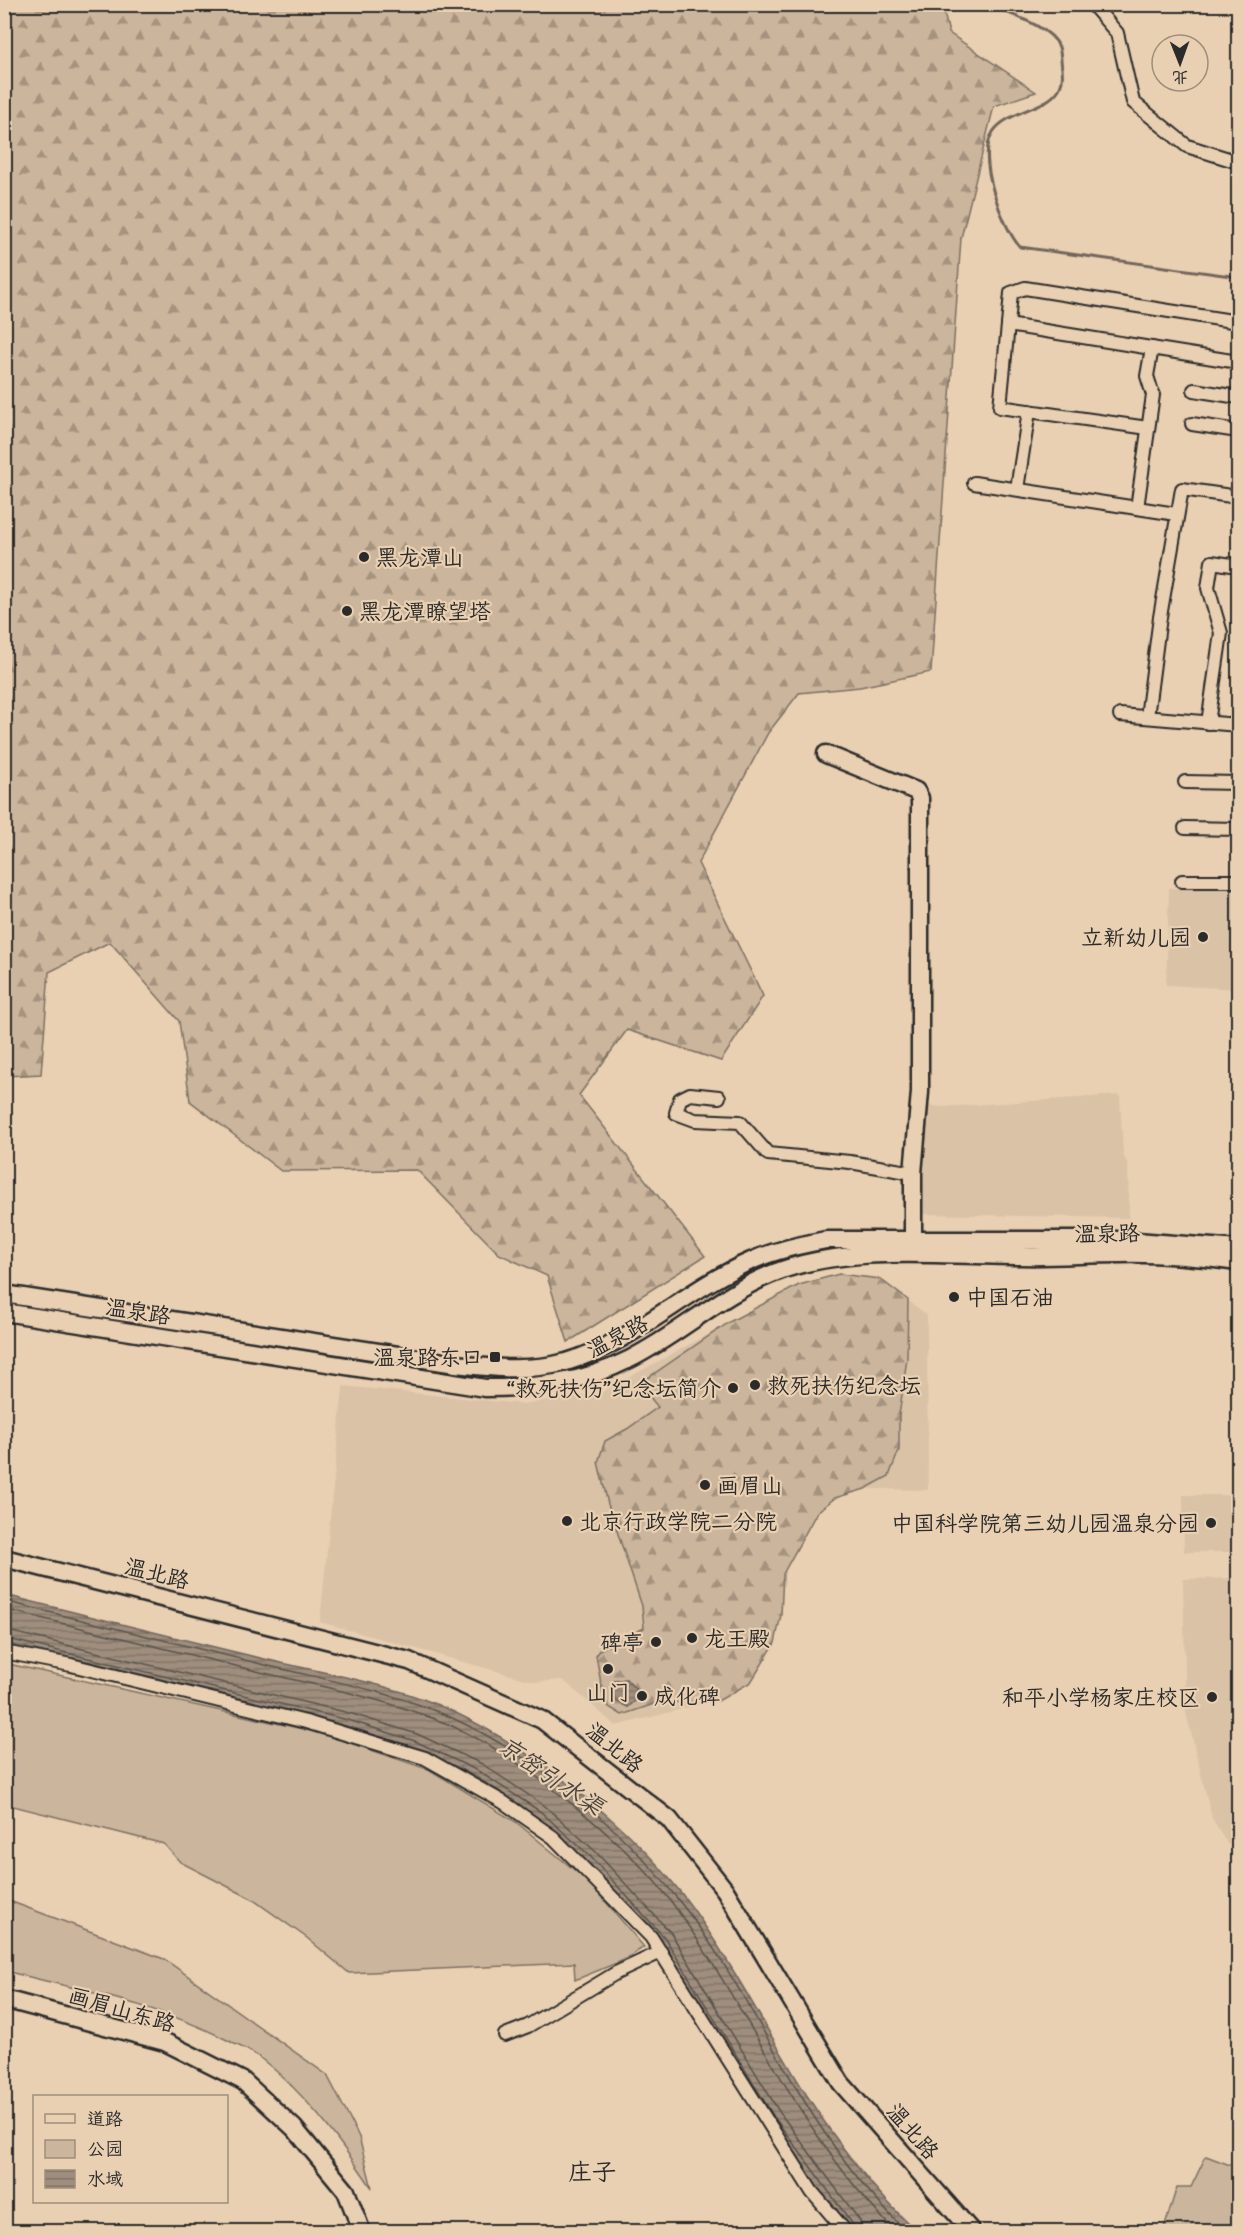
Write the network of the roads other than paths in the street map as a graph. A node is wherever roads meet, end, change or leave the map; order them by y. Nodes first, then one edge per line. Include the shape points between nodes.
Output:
1 (1092, 4) edge
2 (1239, 162) edge
3 (1239, 322) edge
4 (1008, 325) junction
5 (1152, 348) junction
6 (1239, 362) edge
7 (1194, 390) dead end
8 (1239, 397) edge
9 (1029, 411) junction
10 (1192, 424) dead end
11 (1148, 428) junction
12 (1239, 431) edge
13 (974, 483) dead end
14 (1017, 489) junction
15 (1239, 496) edge
16 (1137, 508) junction
17 (1176, 514) junction
18 (1239, 566) edge
19 (1120, 715) dead end
20 (1147, 717) junction
21 (1208, 723) junction
22 (1239, 725) edge
23 (826, 754) dead end
24 (1185, 782) dead end
25 (1239, 783) edge
26 (1185, 828) dead end
27 (1239, 829) edge
28 (1182, 881) dead end
29 (1239, 881) edge
30 (718, 1097) dead end
31 (913, 1173) junction
32 (913, 1247) junction
33 (1239, 1249) edge
34 (1239, 1262) edge
35 (4, 1293) edge
36 (4, 1312) edge
37 (4, 1558) edge
38 (4, 1653) edge
39 (661, 1952) junction
40 (4, 1999) edge
41 (505, 2035) dead end
42 (362, 2232) edge
43 (846, 2232) edge
44 (972, 2232) edge

1 - 2 street via 1117,33 1133,102 1187,146
3 - 4 street via 1025,288 1011,294
4 - 5 street
4 - 9 street via 1000,407
5 - 6 street
5 - 11 street via 1147,376 1153,395
7 - 8 street
9 - 11 street
9 - 14 street
10 - 12 street
11 - 16 street
13 - 14 street
14 - 16 street
15 - 17 street via 1182,489
16 - 17 street
17 - 20 street
18 - 21 street via 1212,562 1208,588 1221,633
19 - 20 street
20 - 21 street
21 - 22 street
23 - 31 main road via 916,792 920,798 920,1092
24 - 25 street
26 - 27 street
28 - 29 street
30 - 31 street via 690,1094 680,1099 676,1113 695,1120 740,1122 768,1154 808,1156
31 - 32 main road
32 - 33 main road, 温泉路 via 1124,1240
32 - 34 main road, 温泉路 via 1035,1256 1123,1254
32 - 35 main road, 温泉路 via 826,1240 791,1247 751,1260 719,1277 605,1348 564,1362 519,1368 456,1364
32 - 36 main road, 温泉路 via 810,1262 774,1272 719,1300 632,1358 579,1380 540,1387 485,1388
37 - 44 main road, 温北路 via 409,1661 542,1720 669,1819 725,1890 841,2083
38 - 39 street via 70,1665 306,1722 425,1758 553,1837
39 - 41 street
39 - 43 street via 812,2192
40 - 42 main road, 画眉山东路 via 165,2043 243,2081 294,2128 346,2191

